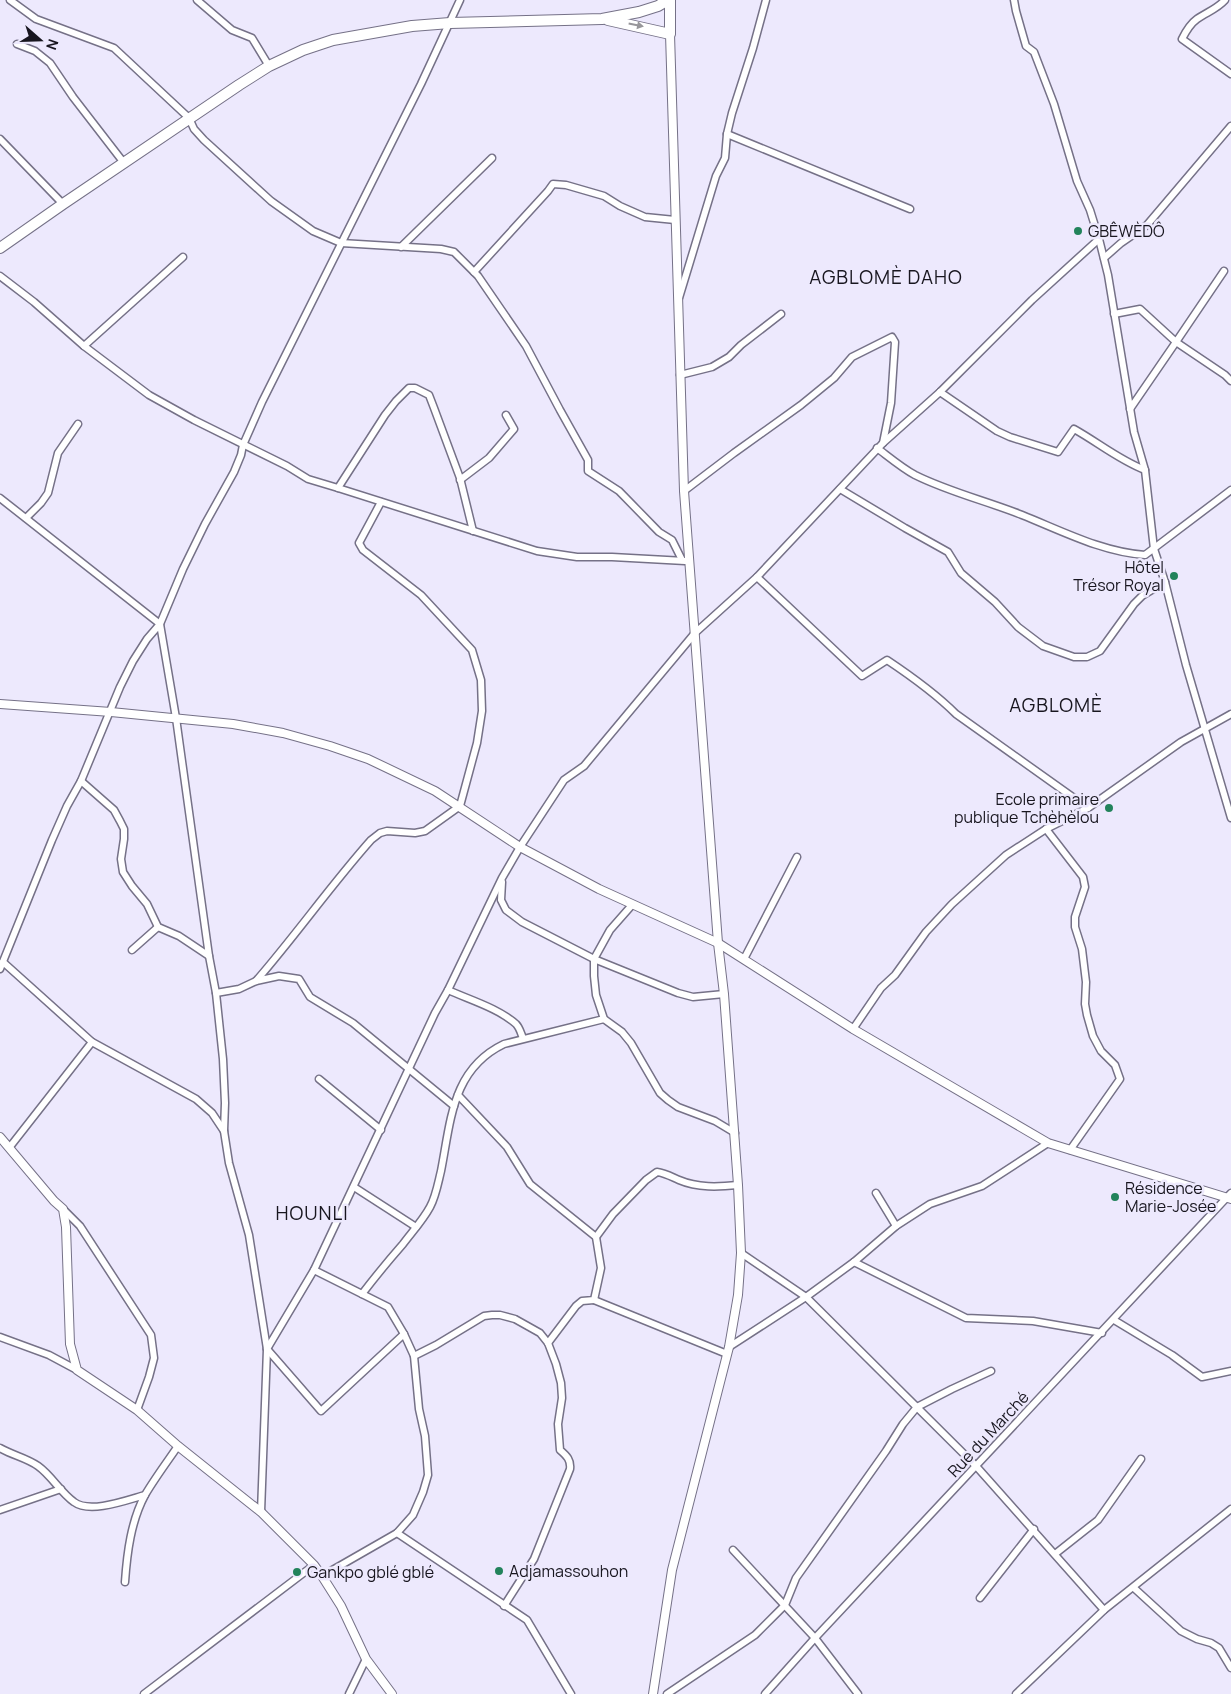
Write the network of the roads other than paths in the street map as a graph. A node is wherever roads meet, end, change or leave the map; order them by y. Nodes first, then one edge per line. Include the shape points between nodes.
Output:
1 (10, 0) edge
2 (197, 0) edge
3 (460, 0) edge
4 (669, 0) edge
5 (766, 0) edge
6 (1014, 0) edge
7 (1225, 0) edge
8 (602, 19) junction
9 (450, 23) junction
10 (670, 34) junction
11 (17, 44) dead end
12 (269, 66) junction
13 (1231, 74) edge
14 (189, 118) junction
15 (1231, 126) edge
16 (727, 134) junction
17 (0, 139) edge
18 (492, 158) dead end
19 (124, 163) junction
20 (62, 204) junction
21 (910, 209) dead end
22 (675, 220) junction
23 (1099, 239) junction
24 (340, 243) junction
25 (401, 247) junction
26 (0, 248) edge
27 (182, 257) dead end
28 (1104, 258) junction
29 (1224, 271) dead end
30 (474, 272) junction
31 (0, 276) edge
32 (677, 304) junction
33 (781, 314) dead end
34 (1114, 314) junction
35 (1176, 342) junction
36 (84, 346) junction
37 (680, 375) junction
38 (1231, 381) edge
39 (940, 392) junction
40 (1130, 409) junction
41 (506, 415) dead end
42 (78, 424) dead end
43 (883, 443) junction
44 (243, 445) junction
45 (878, 448) junction
46 (1145, 470) junction
47 (460, 480) junction
48 (338, 488) junction
49 (840, 488) junction
50 (1231, 490) edge
51 (684, 491) junction
52 (0, 498) edge
53 (382, 502) junction
54 (26, 518) junction
55 (473, 530) junction
56 (1154, 550) junction
57 (685, 561) junction
58 (757, 577) junction
59 (1165, 582) junction
60 (160, 624) junction
61 (695, 633) junction
62 (0, 704) edge
63 (111, 712) junction
64 (1231, 714) edge
65 (176, 718) junction
66 (1204, 728) junction
67 (81, 780) junction
68 (1227, 792) edge
69 (460, 806) junction
70 (1088, 808) junction
71 (1231, 818) edge
72 (1046, 829) junction
73 (520, 847) junction
74 (797, 858) dead end
75 (502, 878) junction
76 (632, 905) junction
77 (158, 927) junction
78 (718, 942) junction
79 (132, 950) dead end
80 (209, 956) junction
81 (594, 958) junction
82 (744, 959) junction
83 (3, 962) junction
84 (0, 969) edge
85 (256, 981) junction
86 (448, 990) junction
87 (216, 993) junction
88 (724, 994) junction
89 (604, 1019) junction
90 (853, 1029) junction
91 (523, 1038) junction
92 (92, 1042) junction
93 (409, 1069) junction
94 (319, 1079) dead end
95 (458, 1095) junction
96 (454, 1106) junction
97 (381, 1130) junction
98 (224, 1131) junction
99 (735, 1132) junction
100 (0, 1137) edge
101 (1048, 1143) junction
102 (9, 1148) junction
103 (1070, 1150) junction
104 (738, 1185) junction
105 (354, 1187) junction
106 (876, 1193) dead end
107 (1229, 1197) edge
108 (63, 1209) junction
109 (896, 1226) junction
110 (416, 1227) junction
111 (596, 1237) junction
112 (741, 1253) junction
113 (854, 1262) junction
114 (314, 1270) junction
115 (362, 1294) junction
116 (806, 1297) junction
117 (594, 1300) junction
118 (1114, 1320) junction
119 (1102, 1333) junction
120 (404, 1334) junction
121 (0, 1337) edge
122 (548, 1343) junction
123 (267, 1349) junction
124 (728, 1350) junction
125 (414, 1356) junction
126 (77, 1370) junction
127 (992, 1371) dead end
128 (1231, 1371) edge
129 (917, 1407) junction
130 (137, 1410) junction
131 (178, 1446) junction
132 (0, 1448) edge
133 (1141, 1460) dead end
134 (976, 1466) junction
135 (61, 1489) junction
136 (145, 1495) junction
137 (1231, 1509) edge
138 (0, 1510) edge
139 (261, 1512) junction
140 (1034, 1529) junction
141 (397, 1533) junction
142 (733, 1550) dead end
143 (1055, 1554) junction
144 (314, 1565) junction
145 (322, 1576) junction
146 (125, 1582) dead end
147 (1134, 1588) junction
148 (980, 1598) dead end
149 (504, 1606) junction
150 (784, 1606) junction
151 (1104, 1610) junction
152 (815, 1638) junction
153 (366, 1658) junction
154 (1231, 1668) edge
155 (144, 1694) edge
156 (349, 1694) edge
157 (392, 1694) edge
158 (571, 1694) edge
159 (653, 1694) edge
160 (666, 1694) edge
161 (765, 1694) edge
162 (858, 1694) edge
163 (1016, 1694) edge

1 - 14 street via 36,19 114,48
2 - 12 street via 232,30 252,38
3 - 9 street
4 - 8 main road via 639,12
4 - 10 main road
5 - 16 street
6 - 23 street via 1026,46 1034,52 1054,104 1077,181
7 - 13 street via 1189,26 1182,39
8 - 9 main road
8 -> 10 main road
9 - 12 main road via 333,40
9 - 24 street
10 - 22 street
11 - 19 street via 35,51 50,63 72,97
12 - 14 main road
14 - 19 main road
14 - 24 street via 204,140 271,201 304,226
15 - 28 street via 1147,225
16 - 21 street
16 - 32 street via 725,158 716,176
17 - 20 street
18 - 25 street
19 - 20 main road
20 - 26 main road
22 - 30 street via 645,217 604,196 552,184
22 - 32 street
23 - 28 street
23 - 39 street via 1032,300
24 - 25 street
24 - 44 street
25 - 30 street via 454,252
27 - 36 street
28 - 34 street
29 - 35 street
30 - 57 street via 526,346 588,460 588,471 619,491 659,532 672,540
31 - 36 street
32 - 37 street
33 - 37 street via 730,357 712,367
34 - 35 street via 1140,309
34 - 40 street
35 - 38 street
35 - 40 street
36 - 44 street via 149,395
37 - 51 street
39 - 43 street
39 - 46 street via 1010,437 1058,452 1074,429 1109,453
40 - 46 street
41 - 47 street via 514,429 490,458
42 - 54 street via 58,453 48,493
43 - 45 street
43 - 51 street via 892,403 895,342 892,337 852,357 834,378 801,405
44 - 48 street via 281,462 308,479
44 - 60 street via 234,472 194,546
45 - 49 street
45 - 56 street via 913,474 1075,537 1125,554 1145,555
46 - 56 street
47 - 48 street via 429,395 409,388 385,415
47 - 55 street
48 - 53 street
49 - 58 street
49 - 59 street via 948,552 961,573 1018,627 1043,646 1066,655 1082,658 1100,651 1134,604
50 - 56 street
51 - 57 street
52 - 54 street
53 - 55 street
53 - 69 street via 360,543 363,550 421,595 472,650 481,680 482,711 477,743
54 - 60 street
55 - 57 street via 545,552 577,557
56 - 59 street
57 - 61 street
58 - 61 street
58 - 70 street via 862,676 887,660
59 - 66 street
60 - 63 street via 133,661
60 - 65 street
61 - 73 street via 584,766 564,780
61 - 78 street
62 - 63 street
63 - 65 street
63 - 67 street
64 - 66 street
65 - 69 street via 233,724 330,746 368,759
65 - 80 street
66 - 68 street
66 - 70 street
67 - 77 street via 114,810 120,821 124,830 123,872 147,904
67 - 83 street via 52,840
68 - 71 street
69 - 73 street
69 - 85 street via 425,831 388,831 371,840
70 - 72 street
72 - 90 street via 1006,855 952,904 881,988
72 - 103 street via 1083,877 1085,887 1075,927 1083,957 1087,1015 1097,1044 1115,1065 1120,1079
73 - 75 street
73 - 76 street
74 - 82 street
75 - 81 street via 501,900 506,910 522,922
75 - 86 street
76 - 78 street
76 - 81 street via 610,930
77 - 79 street
77 - 80 street
78 - 82 street
78 - 88 street
80 - 87 street
81 - 88 street via 678,993 693,997
81 - 89 street via 596,995
82 - 90 street
83 - 84 street
83 - 92 street
85 - 87 street
85 - 93 street via 279,976 299,979 310,996 353,1024
86 - 91 street via 506,1018 518,1026
86 - 93 street
87 - 98 street via 223,1059
88 - 99 street
89 - 91 street
89 - 99 street via 631,1043 660,1093 668,1100
90 - 101 street
91 - 95 street via 504,1044 482,1057 466,1076
92 - 98 street via 196,1099 212,1113
92 - 102 street
93 - 96 street
93 - 97 street
94 - 97 street
95 - 96 street
95 - 111 street via 507,1146 530,1184
96 - 110 street via 436,1193
97 - 105 street
98 - 123 street via 249,1235
99 - 104 street
100 - 102 street
101 - 103 street
101 - 109 street via 982,1186 930,1204
102 - 108 street
103 - 107 street
104 - 111 street via 703,1186 657,1172 613,1214
104 - 112 street
105 - 110 street
105 - 114 street
106 - 109 street
107 - 118 street, Rue du Marché
108 - 126 street via 70,1344
108 - 130 street via 80,1226 151,1335 154,1358
109 - 113 street
110 - 115 street
111 - 117 street via 601,1268
112 - 116 street
112 - 124 street via 738,1295
113 - 116 street
113 - 119 street via 966,1318 1033,1321
114 - 115 street
114 - 123 street
115 - 120 street via 388,1307
116 - 124 street
116 - 129 street
117 - 122 street via 582,1301 576,1306
117 - 124 street
118 - 119 street, Rue du Marché
118 - 128 street via 1202,1377
119 - 134 street, Rue du Marché
120 - 123 street via 321,1410
120 - 125 street
121 - 126 street via 49,1355
122 - 125 street via 528,1325 492,1314
122 - 149 street via 562,1383 558,1424 560,1450 571,1464 534,1559
123 - 139 street
124 - 159 street via 672,1570
125 - 141 street via 428,1474 414,1515
126 - 130 street
127 - 129 street
129 - 134 street
129 - 150 street via 796,1578
130 - 131 street
131 - 136 street
131 - 139 street
132 - 135 street via 33,1462
133 - 143 street via 1098,1520
134 - 140 street
134 - 152 street, Rue du Marché
135 - 136 street via 74,1502 84,1506 104,1505
135 - 138 street
136 - 146 street via 134,1525
137 - 147 street
139 - 144 street
140 - 143 street
140 - 148 street
141 - 145 street
141 - 149 street
142 - 150 street
143 - 151 street
144 - 145 street
144 - 155 street
145 - 153 street
147 - 151 street
147 - 154 street via 1181,1631 1219,1648
149 - 158 street via 527,1620
150 - 152 street
150 - 160 street via 755,1635
151 - 163 street
152 - 161 street, Rue du Marché
152 - 162 street
153 - 156 street
153 - 157 street

